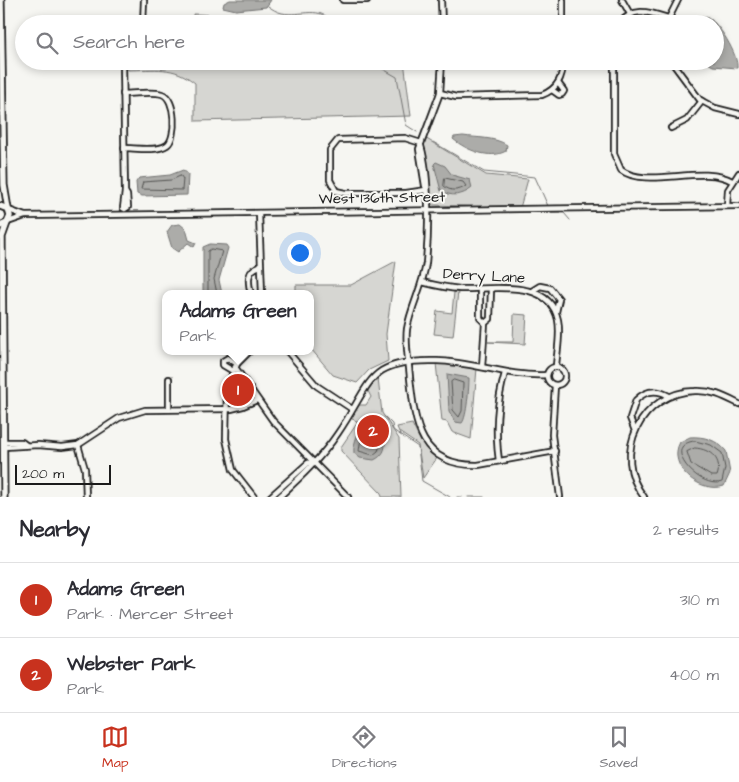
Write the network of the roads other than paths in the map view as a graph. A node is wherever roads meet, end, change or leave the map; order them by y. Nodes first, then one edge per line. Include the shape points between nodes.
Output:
1 (2, 0) edge
2 (144, 0) edge
3 (343, 0) edge
4 (367, 0) edge
5 (441, 0) edge
6 (563, 0) edge
7 (622, 0) edge
8 (678, 0) edge
9 (630, 14) joint
10 (143, 15) edge
11 (442, 15) edge
12 (563, 15) edge
13 (659, 15) edge
14 (670, 15) edge
15 (123, 70) edge
16 (441, 70) edge
17 (561, 70) edge
18 (614, 70) edge
19 (677, 70) edge
20 (1, 84) edge
21 (558, 84) junction
22 (552, 90) junction
23 (440, 93) junction
24 (123, 94) junction
25 (702, 101) junction
26 (739, 114) edge
27 (671, 128) dead end
28 (421, 144) junction
29 (124, 148) junction
30 (739, 173) edge
31 (732, 181) junction
32 (426, 188) junction
33 (0, 206) edge
34 (727, 206) junction
35 (739, 206) edge
36 (8, 209) junction
37 (427, 210) junction
38 (125, 212) junction
39 (259, 213) junction
40 (25, 216) junction
41 (8, 222) junction
42 (0, 226) edge
43 (260, 266) junction
44 (422, 282) junction
45 (480, 289) junction
46 (491, 289) junction
47 (250, 290) edge
48 (262, 290) edge
49 (532, 291) junction
50 (556, 312) junction
51 (486, 323) junction
52 (246, 355) edge
53 (291, 355) edge
54 (408, 361) junction
55 (556, 366) junction
56 (235, 367) junction
57 (482, 367) junction
58 (505, 373) junction
59 (546, 375) junction
60 (169, 379) dead end
61 (555, 385) junction
62 (669, 396) junction
63 (256, 400) junction
64 (739, 404) edge
65 (169, 409) junction
66 (226, 409) junction
67 (352, 409) junction
68 (635, 431) junction
69 (3, 444) edge
70 (78, 445) junction
71 (555, 451) junction
72 (499, 461) junction
73 (314, 462) junction
74 (4, 497) edge
75 (86, 497) edge
76 (254, 497) edge
77 (270, 497) edge
78 (279, 497) edge
79 (348, 497) edge
80 (560, 497) edge
81 (644, 497) edge

1 - 20 main road
2 - 10 street
3 - 4 street
5 - 11 street
6 - 12 street
7 - 9 street
8 - 14 street
9 - 13 street via 647,11
15 - 24 street
16 - 23 street
17 - 21 street
18 - 31 street via 614,154 621,170 636,177 717,176
19 - 25 street
20 - 36 main road via 4,185
21 - 22 street
21 - 22 street via 564,90 562,94
22 - 23 street via 538,96 456,97
23 - 28 street
24 - 29 street
24 - 29 street via 168,97 172,103 173,134 171,141 163,147
25 - 26 street
25 - 27 street via 687,120
28 - 32 street via 419,152
28 - 32 street via 405,138 341,139 331,147 330,182 338,192 406,192
29 - 38 street via 128,207
30 - 31 street
31 - 34 street
32 - 37 street
33 - 36 main road
34 - 35 street, West 136th Street
34 - 37 street, West 136th Street
36 - 40 street, West 136th Street
36 - 41 main road
37 - 39 street, West 136th Street
37 - 44 street
38 - 39 street, West 136th Street
38 - 40 street, West 136th Street
39 - 43 street
40 - 41 street, West 136th Street
41 - 42 main road
41 - 69 main road via 2,237
43 - 47 street via 248,275
43 - 48 street
44 - 45 street, Derry Lane via 449,288
44 - 54 street via 407,330
45 - 46 street, Derry Lane
45 - 51 street via 480,318
46 - 49 street, Derry Lane
46 - 51 street via 490,319
49 - 50 street, Derry Lane via 544,297
49 - 50 street via 542,286 552,290 558,299
50 - 55 street via 559,325
51 - 57 street
52 - 56 street
53 - 67 street via 318,386
54 - 57 street
54 - 67 street via 376,375 365,385
54 - 72 street via 415,420 427,444 437,454 459,464
55 - 59 street
55 - 61 street via 564,370 565,377
56 - 63 street
56 - 66 street via 227,386
57 - 58 street
58 - 59 street
58 - 72 street via 500,391
59 - 61 street via 549,383
60 - 65 street
61 - 71 street via 552,425
62 - 64 street via 701,391
62 - 68 street via 649,410
62 - 68 street via 652,392 636,400 630,418
63 - 66 street
63 - 73 street
65 - 66 street
65 - 70 street via 145,410 125,416
66 - 76 street via 229,458 236,475
67 - 73 street via 332,442
68 - 81 street via 630,461
69 - 70 street via 22,447
69 - 74 main road
70 - 75 street via 85,469
71 - 72 street
71 - 80 street
73 - 77 street via 308,463
73 - 78 street
73 - 79 street

